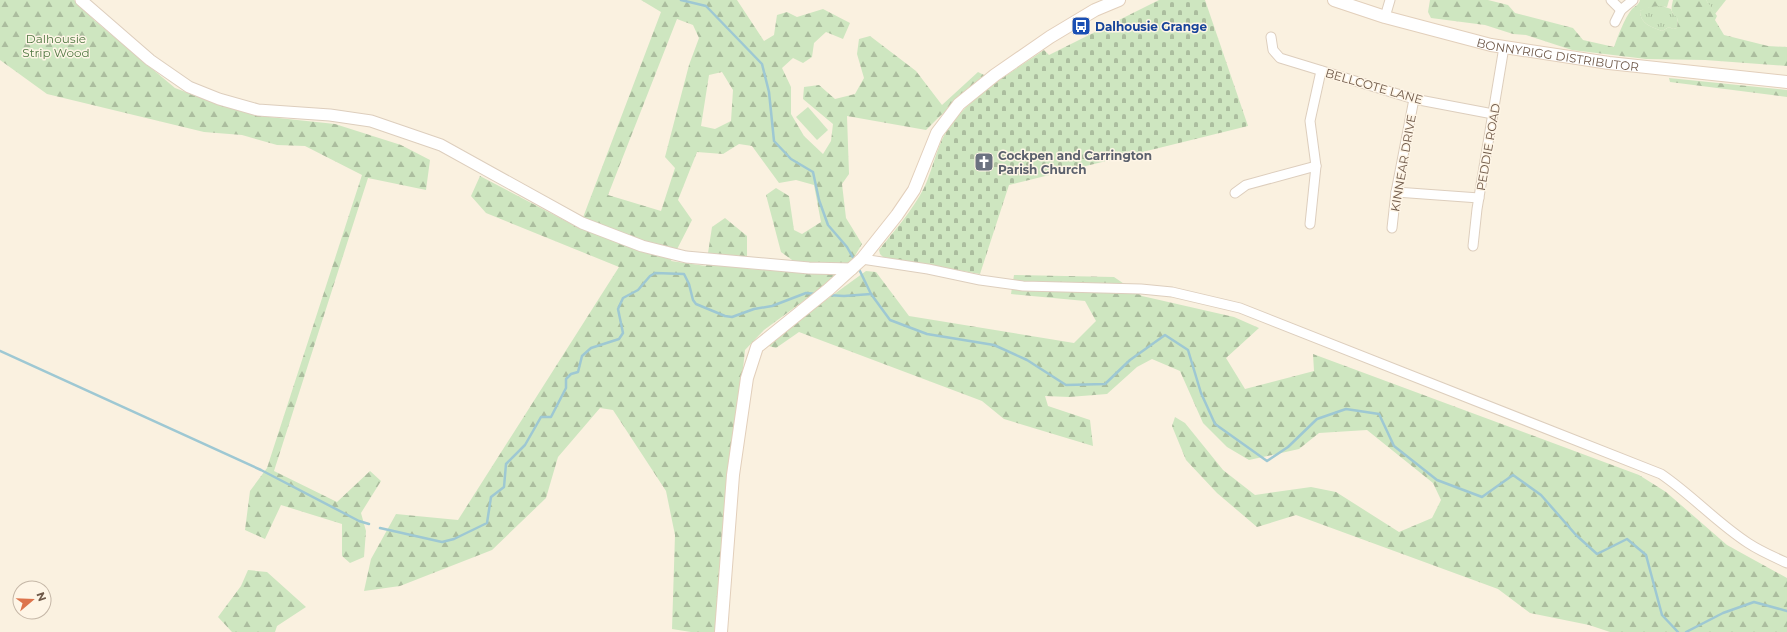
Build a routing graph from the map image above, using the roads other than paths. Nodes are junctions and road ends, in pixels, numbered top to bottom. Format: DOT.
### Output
graph roads {
  1 [pos="81,0"];
  2 [pos="1119,0"];
  3 [pos="1334,0"];
  4 [pos="1390,0"];
  5 [pos="1611,0"];
  6 [pos="1633,0"];
  7 [pos="1621,10"];
  8 [pos="1385,17"];
  9 [pos="1615,22"];
  10 [pos="1271,37"];
  11 [pos="1504,47"];
  12 [pos="1321,71"];
  13 [pos="1787,82"];
  14 [pos="1414,99"];
  15 [pos="1493,114"];
  16 [pos="1316,166"];
  17 [pos="1396,192"];
  18 [pos="1235,193"];
  19 [pos="1479,198"];
  20 [pos="1310,224"];
  21 [pos="1392,228"];
  22 [pos="1473,246"];
  23 [pos="862,259"];
  24 [pos="852,269"];
  25 [pos="1787,563"];
  26 [pos="721,632"];
  1 -- 24 [label="street"];
  2 -- 23 [label="main road"];
  3 -- 8 [label="main road, BONNYRIGG DISTRIBUTOR"];
  4 -- 8 [label="street"];
  5 -- 7 [label="street"];
  6 -- 7 [label="street"];
  7 -- 9 [label="street"];
  8 -- 11 [label="main road, BONNYRIGG DISTRIBUTOR"];
  10 -- 12 [label="street, BELLCOTE LANE"];
  11 -- 13 [label="main road, BONNYRIGG DISTRIBUTOR"];
  11 -- 15 [label="street, PEDDIE ROAD"];
  12 -- 14 [label="street, BELLCOTE LANE"];
  12 -- 16 [label="street"];
  14 -- 15 [label="street, BELLCOTE LANE"];
  14 -- 17 [label="street, KINNEAR DRIVE"];
  15 -- 19 [label="street, PEDDIE ROAD"];
  16 -- 18 [label="street"];
  16 -- 20 [label="street"];
  17 -- 19 [label="street"];
  17 -- 21 [label="street, KINNEAR DRIVE"];
  19 -- 22 [label="street, PEDDIE ROAD"];
  23 -- 24 [label="main road"];
  23 -- 25 [label="street"];
  24 -- 26 [label="main road"];
}
